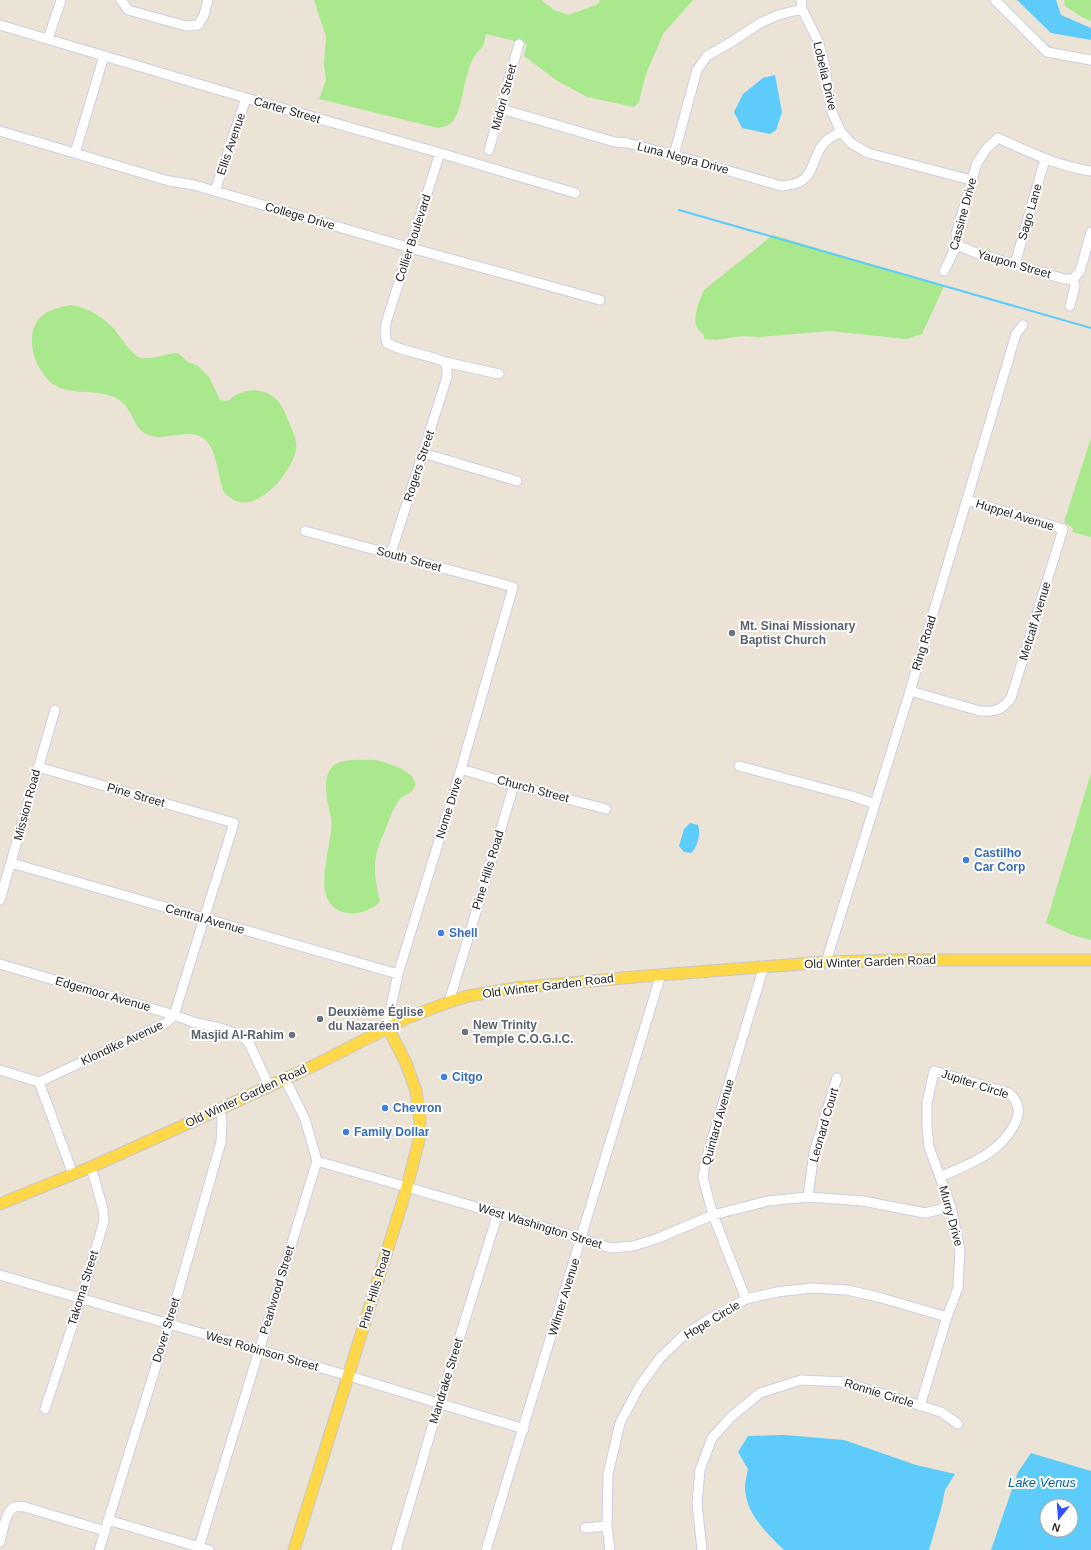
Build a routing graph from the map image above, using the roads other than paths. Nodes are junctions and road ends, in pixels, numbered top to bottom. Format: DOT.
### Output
graph roads {
  1 [pos="61,0"];
  2 [pos="121,0"];
  3 [pos="208,0"];
  4 [pos="995,0"];
  5 [pos="801,4"];
  6 [pos="0,25"];
  7 [pos="48,39"];
  8 [pos="519,44"];
  9 [pos="104,56"];
  10 [pos="1091,60"];
  11 [pos="246,98"];
  12 [pos="501,109"];
  13 [pos="0,131"];
  14 [pos="842,132"];
  15 [pos="490,150"];
  16 [pos="75,153"];
  17 [pos="440,153"];
  18 [pos="674,155"];
  19 [pos="1044,160"];
  20 [pos="1091,171"];
  21 [pos="971,180"];
  22 [pos="215,191"];
  23 [pos="575,193"];
  24 [pos="1091,232"];
  25 [pos="957,245"];
  26 [pos="410,248"];
  27 [pos="1015,264"];
  28 [pos="944,271"];
  29 [pos="1073,279"];
  30 [pos="600,300"];
  31 [pos="1070,306"];
  32 [pos="1023,325"];
  33 [pos="445,362"];
  34 [pos="499,374"];
  35 [pos="423,453"];
  36 [pos="517,481"];
  37 [pos="967,500"];
  38 [pos="1063,529"];
  39 [pos="305,531"];
  40 [pos="391,553"];
  41 [pos="513,587"];
  42 [pos="910,690"];
  43 [pos="54,710"];
  44 [pos="740,766"];
  45 [pos="38,767"];
  46 [pos="461,769"];
  47 [pos="514,784"];
  48 [pos="875,804"];
  49 [pos="606,809"];
  50 [pos="234,823"];
  51 [pos="11,863"];
  52 [pos="0,900"];
  53 [pos="204,919"];
  54 [pos="1091,960"];
  55 [pos="826,962"];
  56 [pos="0,964"];
  57 [pos="764,966"];
  58 [pos="398,974"];
  59 [pos="661,974"];
  60 [pos="449,1002"];
  61 [pos="174,1015"];
  62 [pos="388,1028"];
  63 [pos="0,1070"];
  64 [pos="934,1071"];
  65 [pos="838,1078"];
  66 [pos="285,1079"];
  67 [pos="39,1082"];
  68 [pos="269,1086"];
  69 [pos="220,1109"];
  70 [pos="317,1160"];
  71 [pos="91,1167"];
  72 [pos="73,1174"];
  73 [pos="940,1177"];
  74 [pos="407,1187"];
  75 [pos="808,1197"];
  76 [pos="0,1204"];
  77 [pos="951,1208"];
  78 [pos="498,1213"];
  79 [pos="713,1215"];
  80 [pos="582,1239"];
  81 [pos="0,1275"];
  82 [pos="81,1298"];
  83 [pos="746,1299"];
  84 [pos="947,1317"];
  85 [pos="169,1324"];
  86 [pos="259,1350"];
  87 [pos="348,1376"];
  88 [pos="439,1404"];
  89 [pos="920,1406"];
  90 [pos="45,1409"];
  91 [pos="958,1424"];
  92 [pos="524,1429"];
  93 [pos="108,1520"];
  94 [pos="607,1526"];
  95 [pos="585,1528"];
  96 [pos="105,1531"];
  97 [pos="0,1542"];
  98 [pos="198,1548"];
  99 [pos="99,1550"];
  100 [pos="209,1550"];
  101 [pos="294,1550"];
  102 [pos="396,1550"];
  103 [pos="486,1550"];
  104 [pos="610,1550"];
  105 [pos="702,1550"];
  1 -- 7 [label="street"];
  2 -- 3 [label="street"];
  4 -- 10 [label="street"];
  5 -- 14 [label="street, Lobelia Drive"];
  5 -- 18 [label="street"];
  6 -- 7 [label="street, Carter Street"];
  7 -- 9 [label="street, Carter Street"];
  8 -- 12 [label="street, Midori Street"];
  9 -- 11 [label="street, Carter Street"];
  9 -- 16 [label="street"];
  11 -- 17 [label="street, Carter Street"];
  11 -- 22 [label="street, Ellis Avenue"];
  12 -- 15 [label="street, Midori Street"];
  12 -- 18 [label="street, Luna Negra Drive"];
  13 -- 16 [label="street, College Drive"];
  14 -- 18 [label="street, Luna Negra Drive"];
  14 -- 21 [label="street, Lobelia Drive"];
  16 -- 22 [label="street, College Drive"];
  17 -- 23 [label="street, Carter Street"];
  17 -- 26 [label="street, Collier Boulevard"];
  19 -- 20 [label="street"];
  19 -- 21 [label="street, Cassine Drive"];
  19 -- 27 [label="street, Sago Lane"];
  21 -- 25 [label="street, Cassine Drive"];
  22 -- 26 [label="street, College Drive"];
  24 -- 29 [label="street"];
  25 -- 27 [label="street, Yaupon Street"];
  25 -- 28 [label="street, Cassine Drive"];
  26 -- 30 [label="street, College Drive"];
  26 -- 33 [label="street, Collier Boulevard"];
  27 -- 29 [label="street, Yaupon Street"];
  29 -- 31 [label="street"];
  32 -- 37 [label="street, Ring Road"];
  33 -- 34 [label="street"];
  33 -- 35 [label="street, Rogers Street"];
  35 -- 36 [label="street"];
  35 -- 40 [label="street, Rogers Street"];
  37 -- 38 [label="street, Huppel Avenue"];
  37 -- 42 [label="street, Ring Road"];
  38 -- 42 [label="street, Metcalf Avenue"];
  39 -- 40 [label="street, South Street"];
  40 -- 41 [label="street, South Street"];
  41 -- 46 [label="street, Nome Drive"];
  42 -- 48 [label="street, Ring Road"];
  43 -- 45 [label="street, Mission Road"];
  44 -- 48 [label="street"];
  45 -- 50 [label="street, Pine Street"];
  45 -- 51 [label="street, Mission Road"];
  46 -- 47 [label="street, Church Street"];
  46 -- 58 [label="street, Nome Drive"];
  47 -- 49 [label="street, Church Street"];
  47 -- 60 [label="street, Pine Hills Road"];
  48 -- 55 [label="street, Ring Road"];
  50 -- 53 [label="street, Klondike Avenue"];
  51 -- 52 [label="street, Mission Road"];
  51 -- 53 [label="street, Central Avenue"];
  53 -- 58 [label="street, Central Avenue"];
  53 -- 61 [label="street, Klondike Avenue"];
  54 -- 55 [label="main road, Old Winter Garden Road"];
  55 -- 57 [label="main road, Old Winter Garden Road"];
  56 -- 61 [label="street, Edgemoor Avenue"];
  57 -- 59 [label="main road, Old Winter Garden Road"];
  57 -- 79 [label="street, Quintard Avenue"];
  58 -- 62 [label="street, Nome Drive"];
  59 -- 60 [label="main road, Old Winter Garden Road"];
  59 -- 80 [label="street, Wilmer Avenue"];
  60 -- 62 [label="main road, Old Winter Garden Road"];
  61 -- 67 [label="street, Klondike Avenue"];
  61 -- 68 [label="street, Edgemoor Avenue"];
  62 -- 66 [label="main road, Old Winter Garden Road"];
  62 -- 74 [label="main road, Pine Hills Road"];
  63 -- 67 [label="street"];
  64 -- 73 [label="street, Murry Drive"];
  64 -- 73 [label="street, Jupiter Circle"];
  65 -- 75 [label="street, Leonard Court"];
  66 -- 68 [label="main road, Old Winter Garden Road"];
  66 -- 70 [label="street"];
  67 -- 72 [label="street"];
  68 -- 69 [label="main road, Old Winter Garden Road"];
  69 -- 71 [label="main road, Old Winter Garden Road"];
  69 -- 85 [label="street, Dover Street"];
  70 -- 74 [label="street, West Washington Street"];
  70 -- 86 [label="street, Pearlwood Street"];
  71 -- 72 [label="main road, Old Winter Garden Road"];
  71 -- 82 [label="street, Takoma Street"];
  72 -- 76 [label="main road, Old Winter Garden Road"];
  73 -- 77 [label="street, Murry Drive"];
  74 -- 78 [label="street, West Washington Street"];
  74 -- 87 [label="main road, Pine Hills Road"];
  75 -- 77 [label="street, West Washington Street"];
  75 -- 79 [label="street, West Washington Street"];
  77 -- 84 [label="street, Murry Drive"];
  78 -- 80 [label="street, West Washington Street"];
  78 -- 88 [label="street, Mandrake Street"];
  79 -- 80 [label="street, West Washington Street"];
  79 -- 83 [label="street, Quintard Avenue"];
  80 -- 92 [label="street, Wilmer Avenue"];
  81 -- 82 [label="street, West Robinson Street"];
  82 -- 85 [label="street, West Robinson Street"];
  82 -- 90 [label="street, Takoma Street"];
  83 -- 84 [label="street, Hope Circle"];
  83 -- 94 [label="street, Hope Circle"];
  84 -- 89 [label="street, Murry Drive"];
  85 -- 86 [label="street, West Robinson Street"];
  85 -- 93 [label="street, Dover Street"];
  86 -- 87 [label="street, West Robinson Street"];
  86 -- 98 [label="street, Pearlwood Street"];
  87 -- 88 [label="street, West Robinson Street"];
  87 -- 101 [label="main road, Pine Hills Road"];
  88 -- 92 [label="street, West Robinson Street"];
  88 -- 102 [label="street, Mandrake Street"];
  89 -- 91 [label="street, Ronnie Circle"];
  89 -- 105 [label="street, Ronnie Circle"];
  92 -- 103 [label="street, Wilmer Avenue"];
  93 -- 96 [label="street, Dover Street"];
  93 -- 98 [label="street"];
  94 -- 95 [label="street"];
  94 -- 104 [label="street, Hope Circle"];
  96 -- 97 [label="street"];
  96 -- 99 [label="street, Dover Street"];
  98 -- 100 [label="street"];
}
